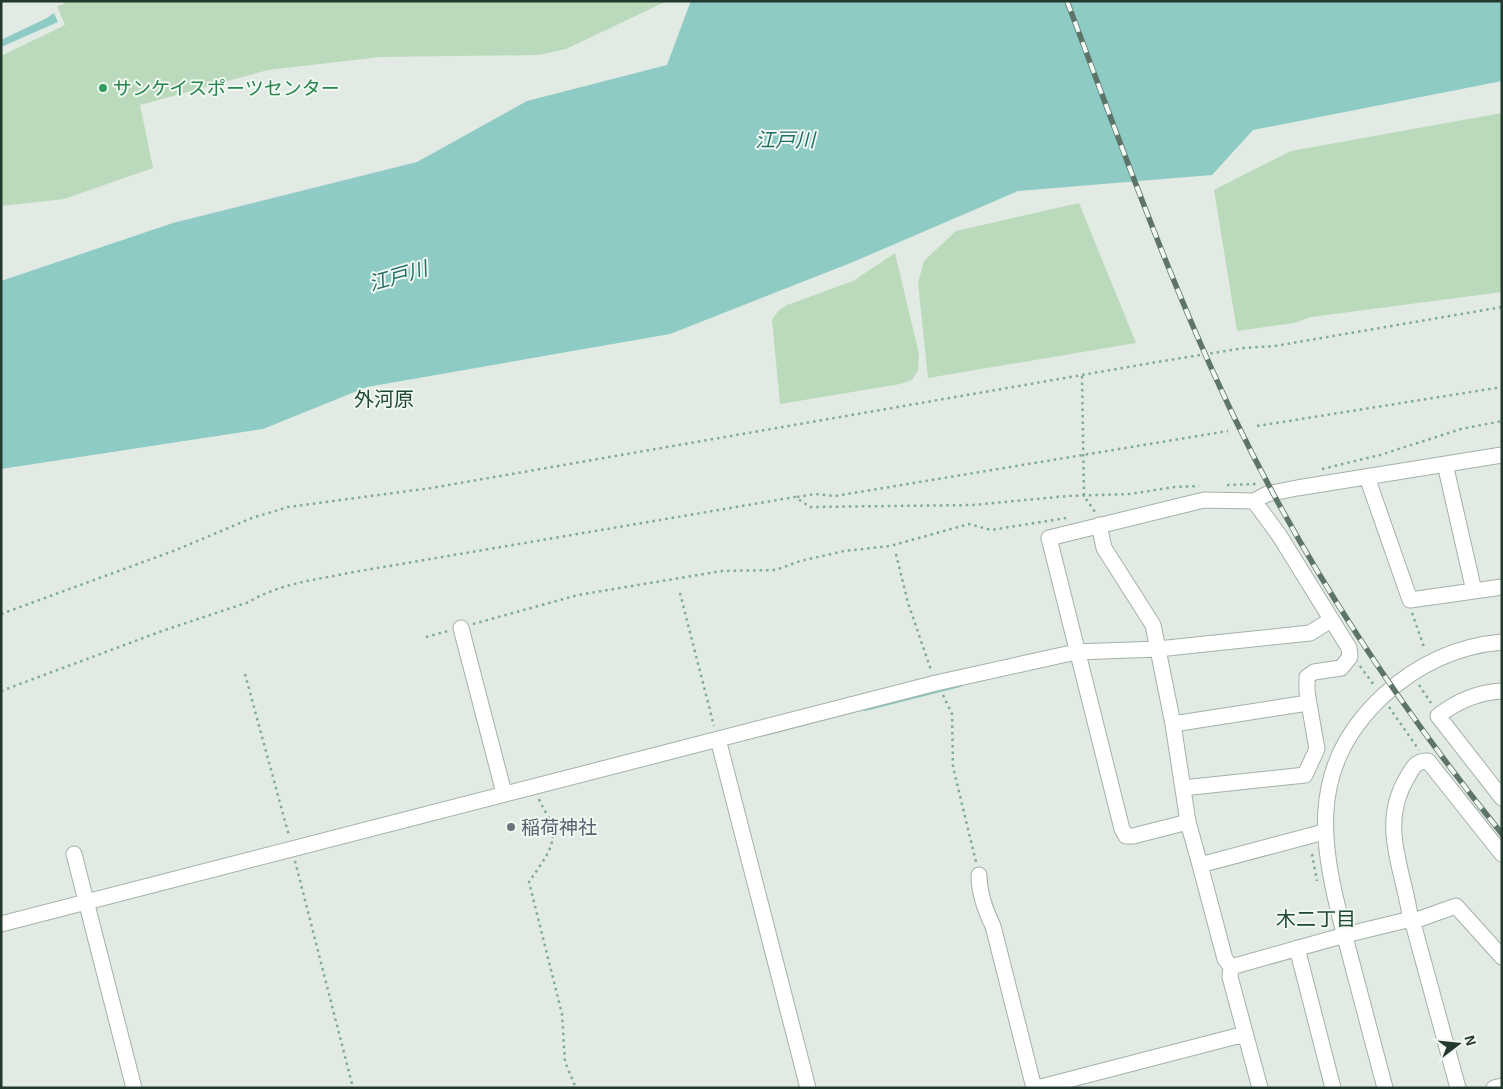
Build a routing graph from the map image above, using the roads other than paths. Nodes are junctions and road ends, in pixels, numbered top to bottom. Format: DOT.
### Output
graph roads {
  1 [pos="1502,455"];
  2 [pos="1445,464"];
  3 [pos="1367,477"];
  4 [pos="1254,501"];
  5 [pos="1098,516"];
  6 [pos="1502,587"];
  7 [pos="1474,591"];
  8 [pos="1331,620"];
  9 [pos="461,628"];
  10 [pos="1502,642"];
  11 [pos="1158,649"];
  12 [pos="1076,652"];
  13 [pos="1502,691"];
  14 [pos="1308,703"];
  15 [pos="1173,724"];
  16 [pos="719,745"];
  17 [pos="1183,788"];
  18 [pos="504,793"];
  19 [pos="1502,798"];
  20 [pos="1188,822"];
  21 [pos="1324,832"];
  22 [pos="74,854"];
  23 [pos="1502,854"];
  24 [pos="1200,865"];
  25 [pos="979,875"];
  26 [pos="87,901"];
  27 [pos="1412,922"];
  28 [pos="1,924"];
  29 [pos="1345,935"];
  30 [pos="1297,948"];
  31 [pos="1502,957"];
  32 [pos="1231,967"];
  33 [pos="1245,1034"];
  34 [pos="1502,1086"];
  35 [pos="134,1088"];
  36 [pos="808,1088"];
  37 [pos="1035,1088"];
  38 [pos="1260,1088"];
  39 [pos="1333,1088"];
  40 [pos="1385,1088"];
  41 [pos="1458,1088"];
  42 [pos="1494,1088"];
  1 -- 2 [label="street"];
  2 -- 3 [label="street"];
  2 -- 7 [label="street"];
  3 -- 4 [label="street"];
  3 -- 7 [label="street"];
  4 -- 5 [label="street"];
  4 -- 8 [label="street"];
  5 -- 11 [label="street"];
  5 -- 12 [label="street"];
  6 -- 7 [label="street"];
  8 -- 11 [label="street"];
  8 -- 14 [label="street"];
  9 -- 18 [label="street"];
  10 -- 21 [label="street"];
  11 -- 12 [label="street"];
  11 -- 15 [label="street"];
  12 -- 16 [label="street"];
  12 -- 20 [label="street"];
  13 -- 19 [label="street"];
  14 -- 15 [label="street"];
  14 -- 17 [label="street"];
  15 -- 17 [label="street"];
  16 -- 18 [label="street"];
  16 -- 36 [label="street"];
  17 -- 20 [label="street"];
  18 -- 26 [label="street"];
  20 -- 24 [label="street"];
  21 -- 24 [label="street"];
  21 -- 29 [label="street"];
  22 -- 26 [label="street"];
  23 -- 27 [label="street"];
  24 -- 32 [label="street"];
  25 -- 37 [label="street"];
  26 -- 28 [label="street"];
  26 -- 35 [label="street"];
  27 -- 29 [label="street"];
  27 -- 31 [label="street"];
  27 -- 41 [label="street"];
  29 -- 30 [label="street"];
  29 -- 40 [label="street"];
  30 -- 32 [label="street"];
  30 -- 39 [label="street"];
  32 -- 33 [label="street"];
  33 -- 37 [label="street"];
  33 -- 38 [label="street"];
  34 -- 42 [label="street"];
}
